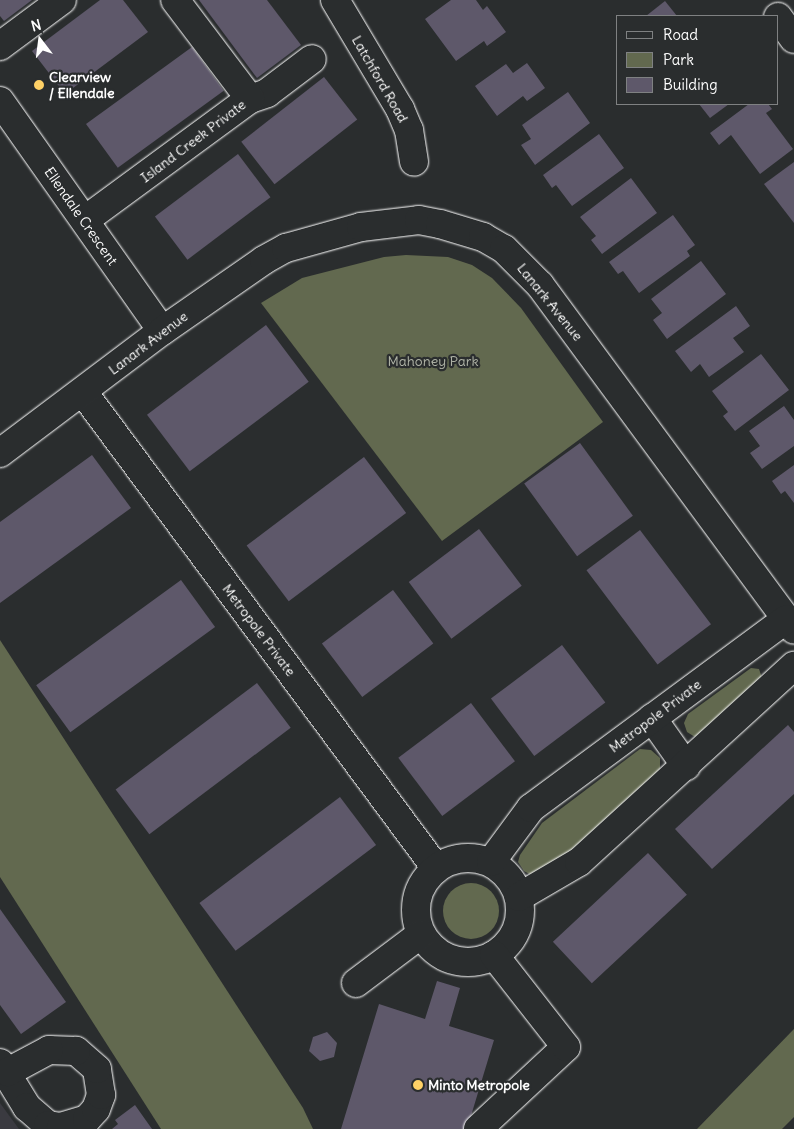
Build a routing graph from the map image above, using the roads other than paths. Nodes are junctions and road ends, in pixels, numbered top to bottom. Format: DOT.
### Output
graph roads {
  1 [pos="62,0"];
  2 [pos="176,0"];
  3 [pos="335,0"];
  4 [pos="765,0"];
  5 [pos="776,15"];
  6 [pos="779,18"];
  7 [pos="794,39"];
  8 [pos="0,46"];
  9 [pos="312,59"];
  10 [pos="250,99"];
  11 [pos="2,107"];
  12 [pos="414,162"];
  13 [pos="85,220"];
  14 [pos="162,331"];
  15 [pos="83,392"];
  16 [pos="0,453"];
  17 [pos="790,625"];
  18 [pos="794,666"];
  19 [pos="652,718"];
  20 [pos="686,766"];
  21 [pos="491,862"];
  22 [pos="436,868"];
  23 [pos="519,897"];
  24 [pos="421,934"];
  25 [pos="494,956"];
  26 [pos="356,983"];
  27 [pos="478,1129"];
  1 -- 8 [label="street"];
  2 -- 10 [label="street, Island Creek Private"];
  3 -- 12 [label="street, Latchford Road"];
  4 -- 5 [label="street"];
  6 -- 7 [label="street"];
  9 -- 10 [label="street"];
  10 -- 13 [label="street, Island Creek Private"];
  11 -- 13 [label="street, Ellendale Crescent"];
  13 -- 14 [label="street, Ellendale Crescent"];
  14 -- 15 [label="street, Lanark Avenue"];
  14 -- 17 [label="street, Lanark Avenue"];
  15 -- 16 [label="street, Lanark Avenue"];
  15 -- 22 [label="street, Metropole Private"];
  17 -- 19 [label="street, Metropole Private"];
  18 -- 20 [label="street"];
  19 -- 20 [label="street"];
  19 -- 21 [label="street, Metropole Private"];
  20 -- 23 [label="street"];
  21 -- 22 [label="street"];
  21 -- 23 [label="street"];
  22 -- 24 [label="street"];
  23 -- 25 [label="street"];
  24 -- 25 [label="street"];
  24 -- 26 [label="street"];
  25 -- 27 [label="street"];
}
